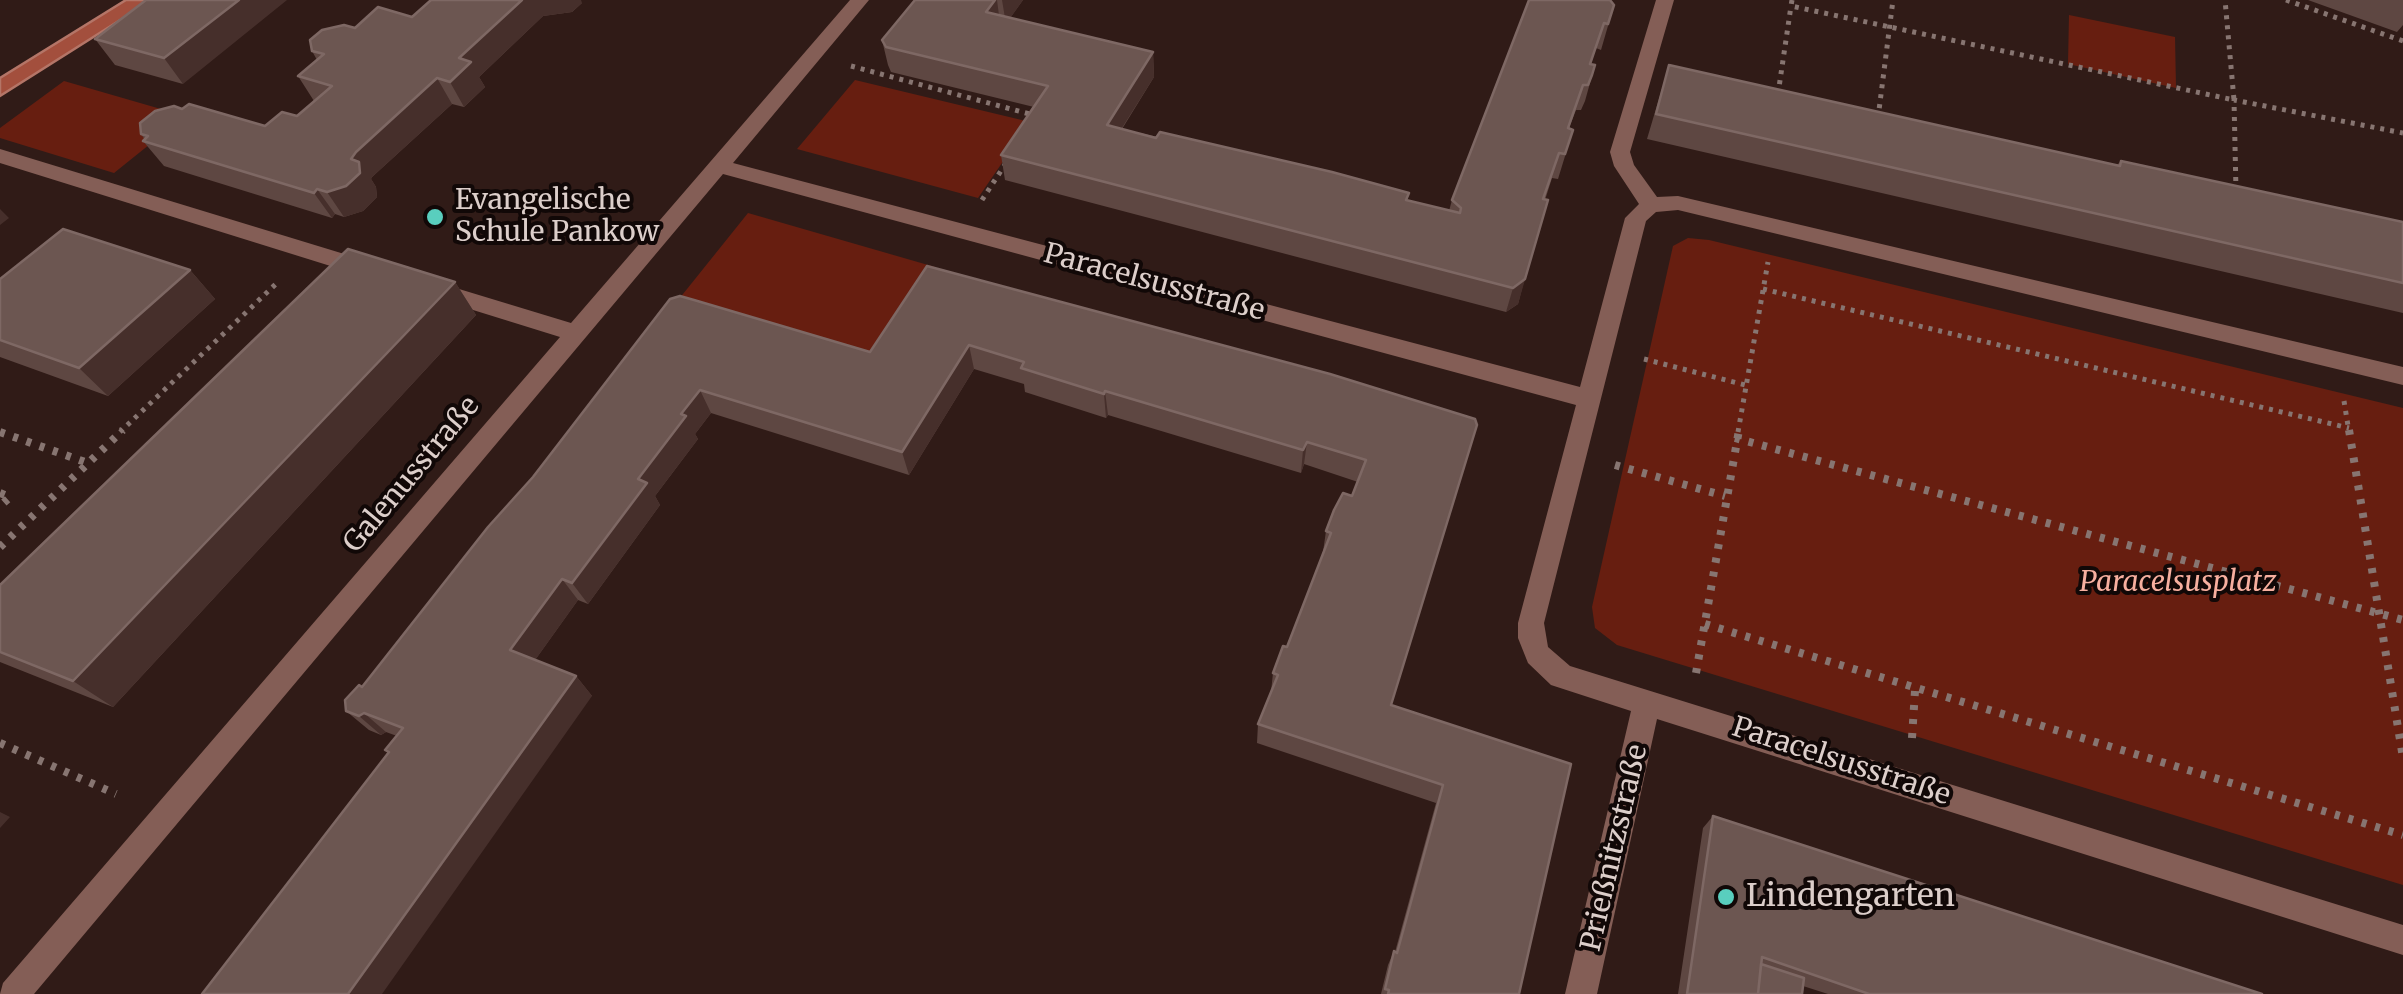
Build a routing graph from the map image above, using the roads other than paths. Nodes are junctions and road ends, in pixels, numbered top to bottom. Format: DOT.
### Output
graph roads {
  1 [pos="860,0"];
  2 [pos="1666,0"];
  3 [pos="0,156"];
  4 [pos="720,166"];
  5 [pos="1651,205"];
  6 [pos="384,274"];
  7 [pos="422,286"];
  8 [pos="575,333"];
  9 [pos="2403,376"];
  10 [pos="1590,399"];
  11 [pos="1647,702"];
  12 [pos="2403,940"];
  13 [pos="14,994"];
  14 [pos="1581,994"];
  1 -- 4 [label="street, Galenusstraße"];
  2 -- 5 [label="street"];
  3 -- 6 [label="street"];
  4 -- 8 [label="street, Galenusstraße"];
  4 -- 10 [label="street, Paracelsusstraße"];
  5 -- 9 [label="street"];
  5 -- 10 [label="street, Paracelsusstraße"];
  7 -- 8 [label="street"];
  8 -- 13 [label="street, Galenusstraße"];
  10 -- 11 [label="street, Paracelsusstraße"];
  11 -- 12 [label="street, Paracelsusstraße"];
  11 -- 14 [label="street, Prießnitzstraße"];
}
